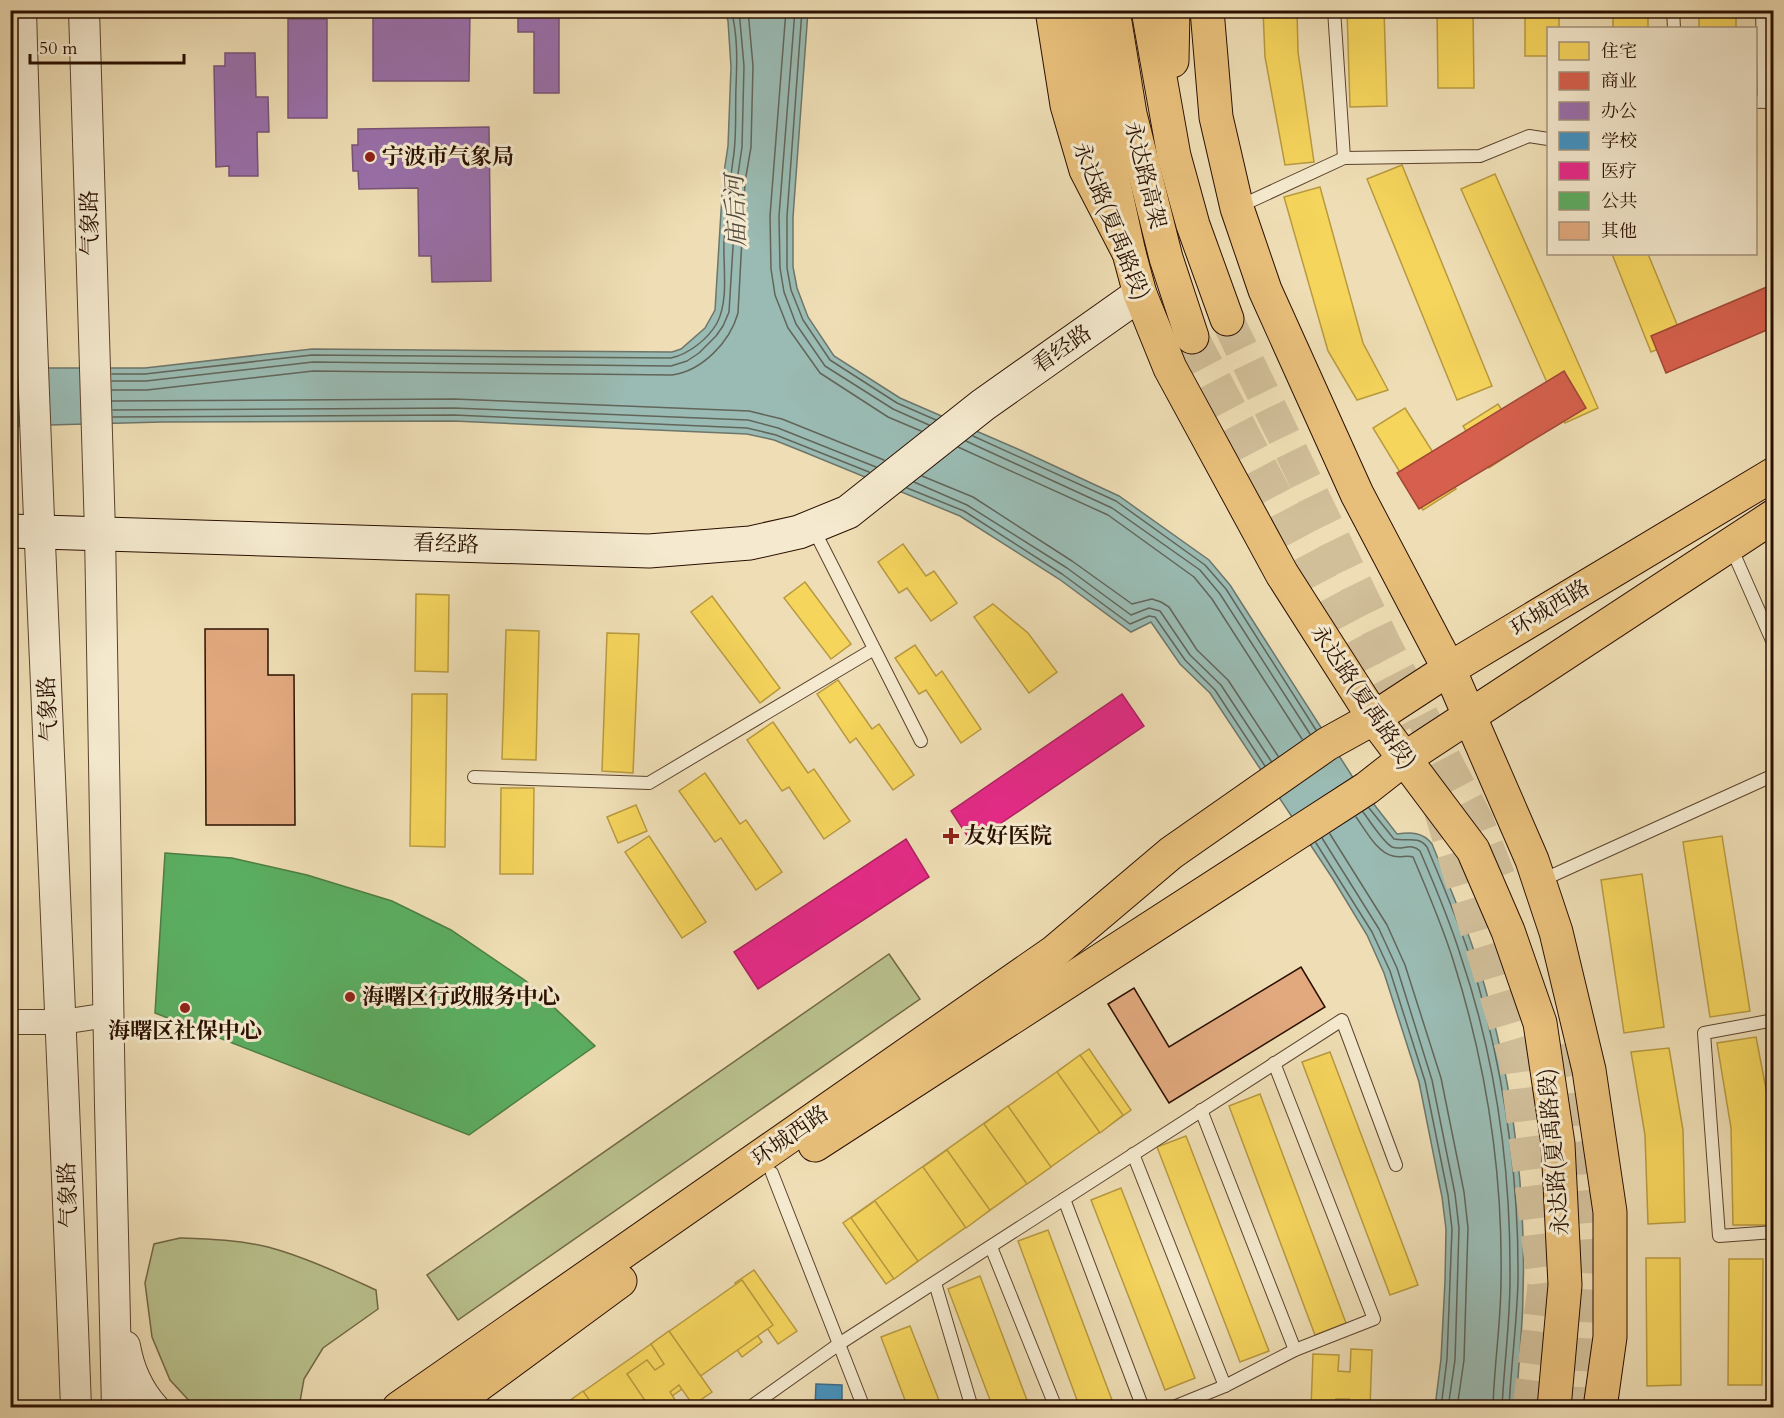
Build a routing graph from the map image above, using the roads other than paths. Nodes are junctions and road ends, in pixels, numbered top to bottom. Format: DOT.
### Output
graph roads {
  1 [pos="21,10"];
  2 [pos="84,10"];
  3 [pos="1052,10"];
  4 [pos="1084,10"];
  5 [pos="1113,10"];
  6 [pos="1148,10"];
  7 [pos="1173,10"];
  8 [pos="1207,10"];
  9 [pos="1334,10"];
  10 [pos="1673,10"];
  11 [pos="1762,10"];
  12 [pos="1674,27"];
  13 [pos="1764,102"];
  14 [pos="1547,139"];
  15 [pos="1174,156"];
  16 [pos="1344,158"];
  17 [pos="1237,208"];
  18 [pos="1129,254"];
  19 [pos="1140,294"];
  20 [pos="1227,319"];
  21 [pos="1192,337"];
  22 [pos="1773,474"];
  23 [pos="1773,516"];
  24 [pos="813,526"];
  25 [pos="25,531"];
  26 [pos="100,532"];
  27 [pos="1730,544"];
  28 [pos="1773,645"];
  29 [pos="874,649"];
  30 [pos="1449,669"];
  31 [pos="1470,715"];
  32 [pos="1374,718"];
  33 [pos="921,741"];
  34 [pos="1404,759"];
  35 [pos="1773,775"];
  36 [pos="474,777"];
  37 [pos="1539,882"];
  38 [pos="108,1015"];
  39 [pos="1773,1020"];
  40 [pos="10,1022"];
  41 [pos="62,1022"];
  42 [pos="1274,1063"];
  43 [pos="1202,1110"];
  44 [pos="1133,1154"];
  45 [pos="1396,1165"];
  46 [pos="772,1173"];
  47 [pos="1064,1199"];
  48 [pos="1773,1232"];
  49 [pos="991,1246"];
  50 [pos="934,1283"];
  51 [pos="115,1295"];
  52 [pos="839,1344"];
  53 [pos="1295,1350"];
  54 [pos="1225,1386"];
  55 [pos="76,1407"];
  56 [pos="117,1407"];
  57 [pos="154,1407"];
  58 [pos="399,1407"];
  59 [pos="447,1407"];
  60 [pos="748,1407"];
  61 [pos="864,1407"];
  62 [pos="972,1407"];
  63 [pos="1056,1407"];
  64 [pos="1143,1407"];
  65 [pos="1171,1407"];
  66 [pos="1554,1407"];
  67 [pos="1600,1407"];
  1 -- 25 [label="street, 气象路"];
  2 -- 26 [label="street, 气象路"];
  3 -- 18 [label="main road, 永达路(夏禹路段)"];
  4 -- 18 [label="main road"];
  5 -- 21 [label="main road, 永达路高架"];
  6 -- 15 [label="main road, 永达路高架"];
  7 -- 15 [label="main road"];
  8 -- 17 [label="main road, 永达路(夏禹路段)"];
  9 -- 16 [label="lane"];
  10 -- 12 [label="lane"];
  11 -- 13 [label="lane"];
  14 -- 16 [label="lane"];
  15 -- 20 [label="main road, 永达路高架"];
  16 -- 17 [label="lane"];
  17 -- 30 [label="main road, 永达路(夏禹路段)"];
  18 -- 19 [label="main road, 永达路(夏禹路段)"];
  19 -- 24 [label="main road, 看经路"];
  19 -- 32 [label="main road, 永达路(夏禹路段)"];
  22 -- 30 [label="main road, 环城西路"];
  23 -- 27 [label="main road, 环城西路"];
  24 -- 26 [label="main road, 看经路"];
  24 -- 29 [label="lane"];
  25 -- 26 [label="main road, 看经路"];
  25 -- 41 [label="street, 气象路"];
  26 -- 38 [label="street, 气象路"];
  27 -- 28 [label="lane"];
  27 -- 31 [label="main road, 环城西路"];
  29 -- 33 [label="lane"];
  29 -- 36 [label="lane"];
  30 -- 31 [label="main road, 永达路(夏禹路段)"];
  30 -- 32 [label="main road, 环城西路"];
  31 -- 34 [label="main road, 环城西路"];
  31 -- 37 [label="main road, 永达路(夏禹路段)"];
  32 -- 34 [label="main road, 永达路(夏禹路段)"];
  32 -- 58 [label="main road, 环城西路"];
  34 -- 46 [label="main road, 环城西路"];
  34 -- 66 [label="main road, 永达路(夏禹路段)"];
  35 -- 37 [label="lane"];
  37 -- 67 [label="main road, 永达路(夏禹路段)"];
  38 -- 41 [label="street"];
  38 -- 51 [label="street, 气象路"];
  39 -- 48 [label="lane"];
  40 -- 41 [label="street"];
  41 -- 55 [label="street, 气象路"];
  42 -- 43 [label="lane"];
  42 -- 45 [label="lane"];
  42 -- 53 [label="lane"];
  43 -- 44 [label="lane"];
  43 -- 53 [label="lane"];
  44 -- 47 [label="lane"];
  44 -- 54 [label="lane"];
  46 -- 52 [label="lane"];
  46 -- 59 [label="main road, 环城西路"];
  47 -- 49 [label="lane"];
  47 -- 64 [label="lane"];
  49 -- 50 [label="lane"];
  49 -- 63 [label="lane"];
  50 -- 52 [label="lane"];
  50 -- 62 [label="lane"];
  51 -- 56 [label="street, 气象路"];
  51 -- 57 [label="street"];
  52 -- 60 [label="lane"];
  52 -- 61 [label="lane"];
  53 -- 54 [label="lane"];
  54 -- 65 [label="lane"];
}
